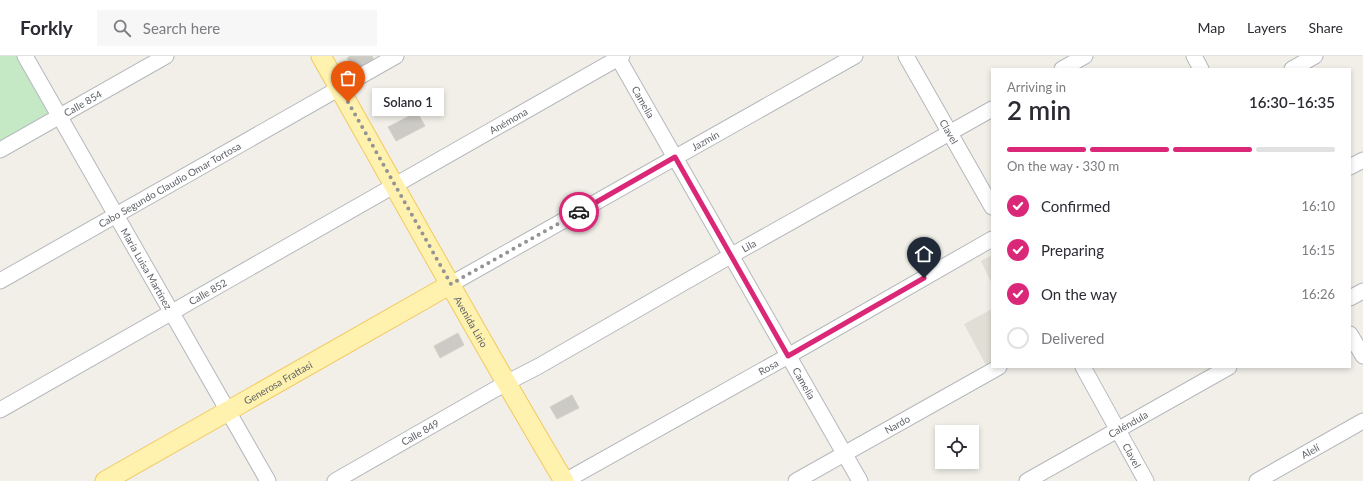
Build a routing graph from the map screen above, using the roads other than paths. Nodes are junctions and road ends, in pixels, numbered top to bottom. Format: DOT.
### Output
graph roads {
  1 [pos="25,56"];
  2 [pos="166,56"];
  3 [pos="321,56"];
  4 [pos="396,56"];
  5 [pos="855,56"];
  6 [pos="906,56"];
  7 [pos="1085,56"];
  8 [pos="1194,56"];
  9 [pos="1315,56"];
  10 [pos="619,57"];
  11 [pos="1064,68"];
  12 [pos="1200,68"];
  13 [pos="1294,68"];
  14 [pos="340,88"];
  15 [pos="991,110"];
  16 [pos="60,116"];
  17 [pos="950,133"];
  18 [pos="0,150"];
  19 [pos="675,157"];
  20 [pos="1363,160"];
  21 [pos="1351,166"];
  22 [pos="394,186"];
  23 [pos="991,205"];
  24 [pos="116,215"];
  25 [pos="991,240"];
  26 [pos="732,255"];
  27 [pos="0,281"];
  28 [pos="451,284"];
  29 [pos="1363,291"];
  30 [pos="1351,297"];
  31 [pos="172,313"];
  32 [pos="1351,336"];
  33 [pos="788,356"];
  34 [pos="1363,356"];
  35 [pos="998,368"];
  36 [pos="1084,368"];
  37 [pos="1227,368"];
  38 [pos="506,383"];
  39 [pos="0,410"];
  40 [pos="228,411"];
  41 [pos="1363,421"];
  42 [pos="1118,430"];
  43 [pos="844,453"];
  44 [pos="105,481"];
  45 [pos="268,481"];
  46 [pos="335,481"];
  47 [pos="564,481"];
  48 [pos="796,481"];
  49 [pos="860,481"];
  50 [pos="1027,481"];
  51 [pos="1146,481"];
  52 [pos="1257,481"];
  1 -- 16 [label="street, María Luisa Martínez"];
  2 -- 16 [label="street, Calle 854"];
  3 -- 14 [label="main road, Avenida Lirio"];
  4 -- 14 [label="street, Cabo Segundo Claudio Omar Tortosa"];
  5 -- 19 [label="street, Jazmín"];
  6 -- 17 [label="street, Clavel"];
  7 -- 11 [label="street"];
  8 -- 12 [label="street"];
  9 -- 13 [label="street"];
  10 -- 19 [label="street, Camelia"];
  10 -- 22 [label="street, Anémona"];
  14 -- 22 [label="main road, Avenida Lirio"];
  14 -- 24 [label="street, Cabo Segundo Claudio Omar Tortosa"];
  15 -- 17 [label="street, Lila"];
  16 -- 18 [label="street, Calle 854"];
  16 -- 24 [label="street, María Luisa Martínez"];
  17 -- 23 [label="street, Clavel"];
  17 -- 26 [label="street, Lila"];
  19 -- 26 [label="street, Camelia"];
  19 -- 28 [label="street, Jazmín"];
  20 -- 21 [label="street"];
  22 -- 28 [label="main road, Avenida Lirio"];
  22 -- 31 [label="street, Calle 852"];
  24 -- 27 [label="street, Cabo Segundo Claudio Omar Tortosa"];
  24 -- 31 [label="street, María Luisa Martínez"];
  25 -- 33 [label="street, Rosa"];
  26 -- 33 [label="street, Camelia"];
  26 -- 38 [label="street, Lila"];
  28 -- 38 [label="main road, Avenida Lirio"];
  28 -- 40 [label="main road, Generosa Frattasi"];
  29 -- 30 [label="street"];
  31 -- 39 [label="street, Calle 852"];
  31 -- 40 [label="street, María Luisa Martínez"];
  32 -- 34 [label="street"];
  33 -- 43 [label="street, Camelia"];
  33 -- 47 [label="street, Rosa"];
  35 -- 43 [label="street, Nardo"];
  36 -- 42 [label="street, Clavel"];
  37 -- 42 [label="street, Caléndula"];
  38 -- 46 [label="street, Calle 849"];
  38 -- 47 [label="main road, Avenida Lirio"];
  40 -- 44 [label="main road, Generosa Frattasi"];
  40 -- 45 [label="street, María Luisa Martínez"];
  41 -- 52 [label="street, Alelí"];
  42 -- 50 [label="street, Caléndula"];
  42 -- 51 [label="street, Clavel"];
  43 -- 48 [label="street, Nardo"];
  43 -- 49 [label="street, Camelia"];
}
